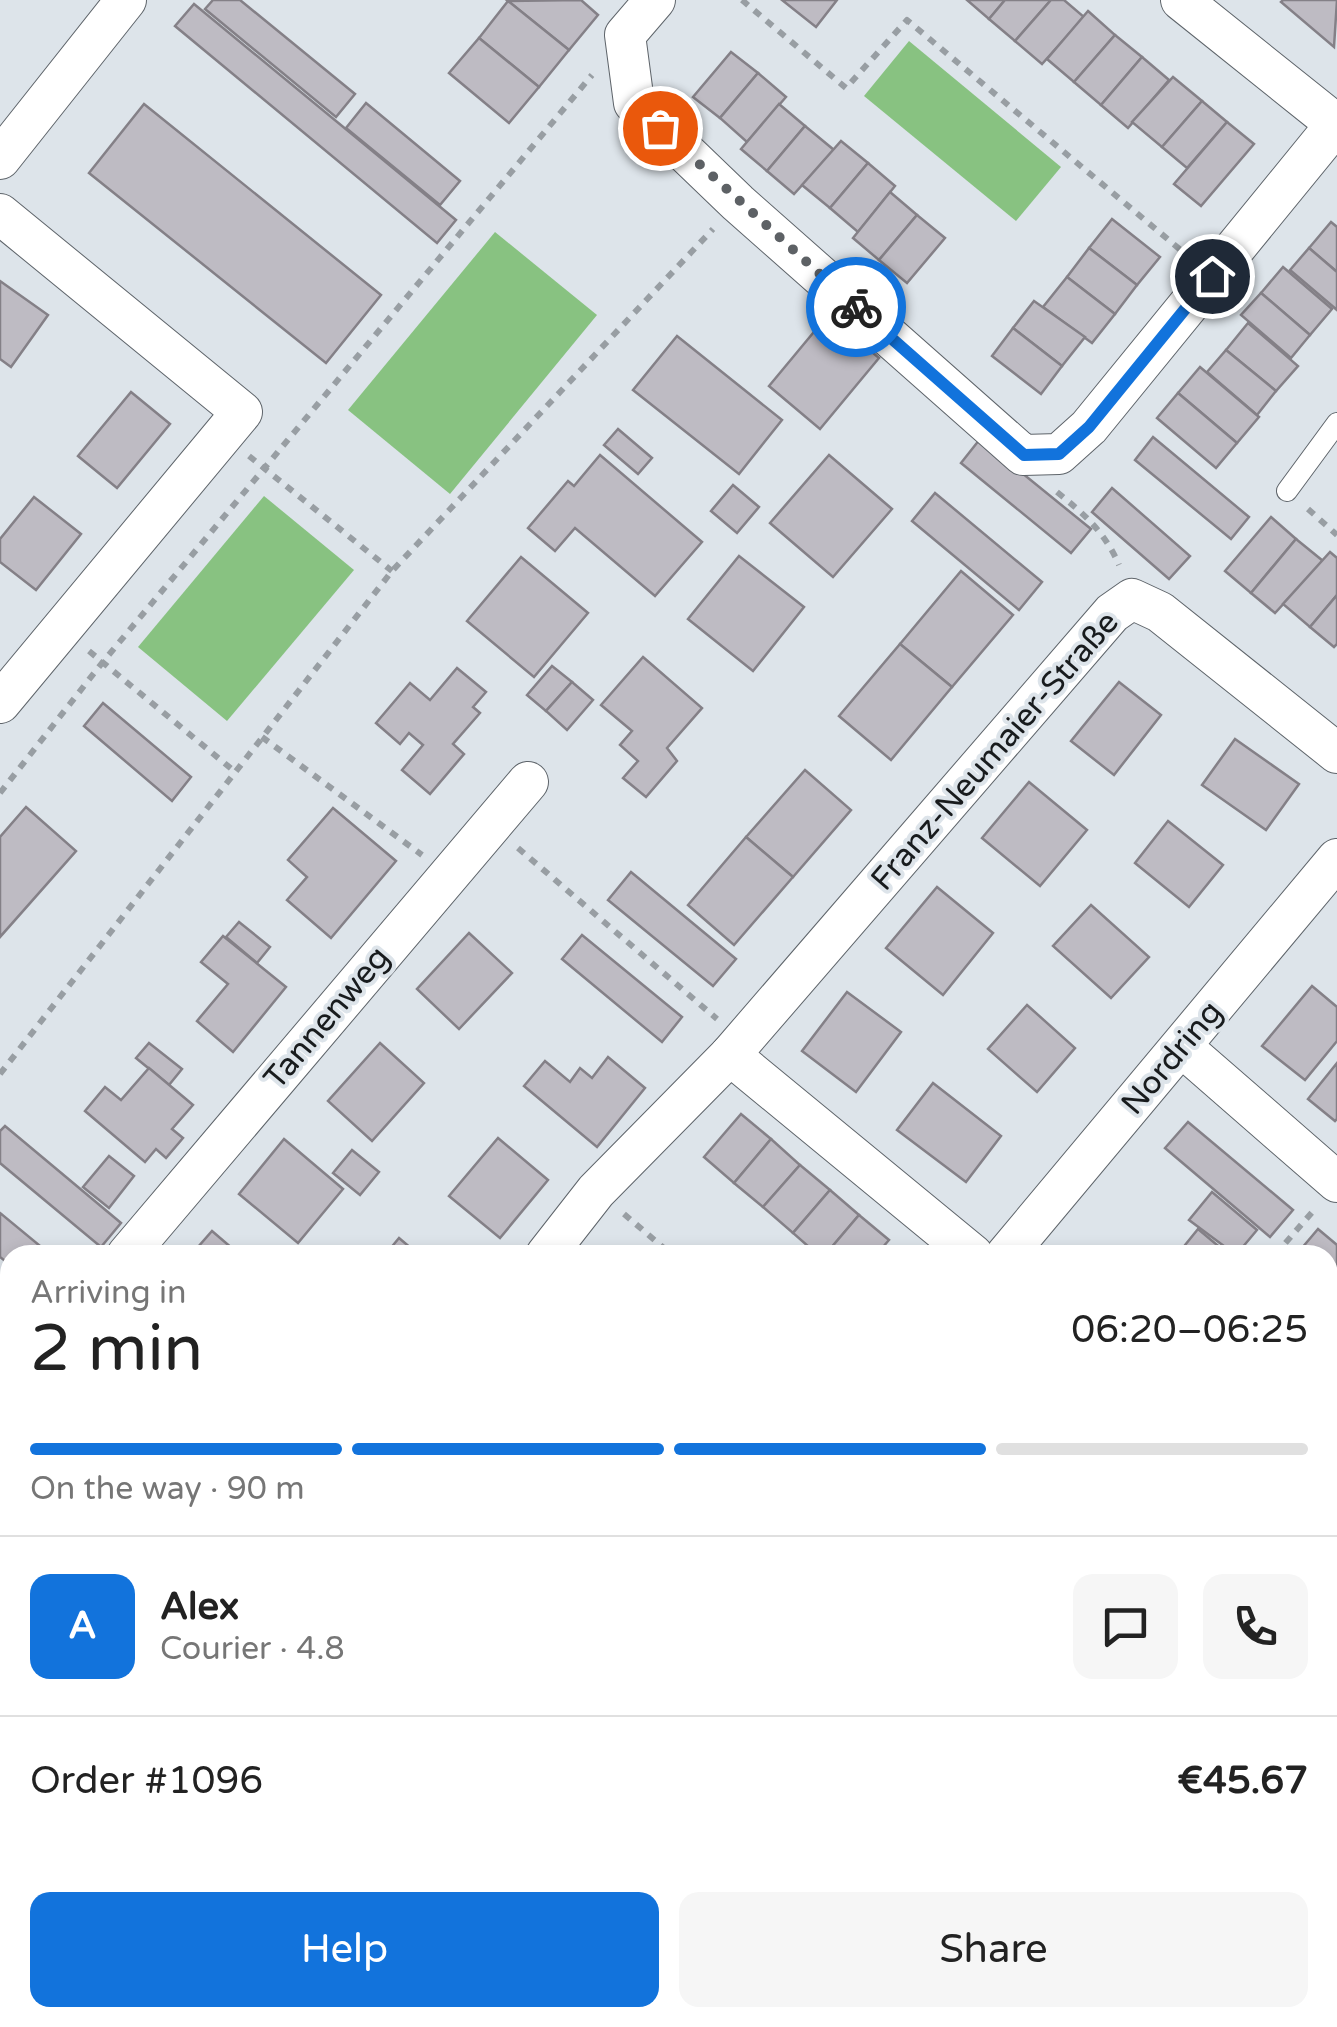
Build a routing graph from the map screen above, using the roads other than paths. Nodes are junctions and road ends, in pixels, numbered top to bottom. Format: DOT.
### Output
graph roads {
  1 [pos="126,0"];
  2 [pos="655,0"];
  3 [pos="1182,0"];
  4 [pos="1337,124"];
  5 [pos="0,159"];
  6 [pos="0,214"];
  7 [pos="1337,423"];
  8 [pos="1287,491"];
  9 [pos="0,703"];
  10 [pos="1337,753"];
  11 [pos="528,782"];
  12 [pos="1337,860"];
  13 [pos="1182,1047"];
  14 [pos="730,1056"];
  15 [pos="1337,1182"];
  16 [pos="135,1245"];
  17 [pos="554,1245"];
  18 [pos="961,1245"];
  19 [pos="1014,1245"];
  1 -- 5 [label="street"];
  2 -- 4 [label="street"];
  3 -- 4 [label="street"];
  6 -- 9 [label="street"];
  7 -- 8 [label="lane"];
  10 -- 14 [label="street, Franz-Neumaier-Straße"];
  11 -- 16 [label="street, Tannenweg"];
  12 -- 13 [label="street, Nordring"];
  13 -- 15 [label="street"];
  13 -- 19 [label="street, Nordring"];
  14 -- 17 [label="street, Franz-Neumaier-Straße"];
  14 -- 18 [label="street"];
}
